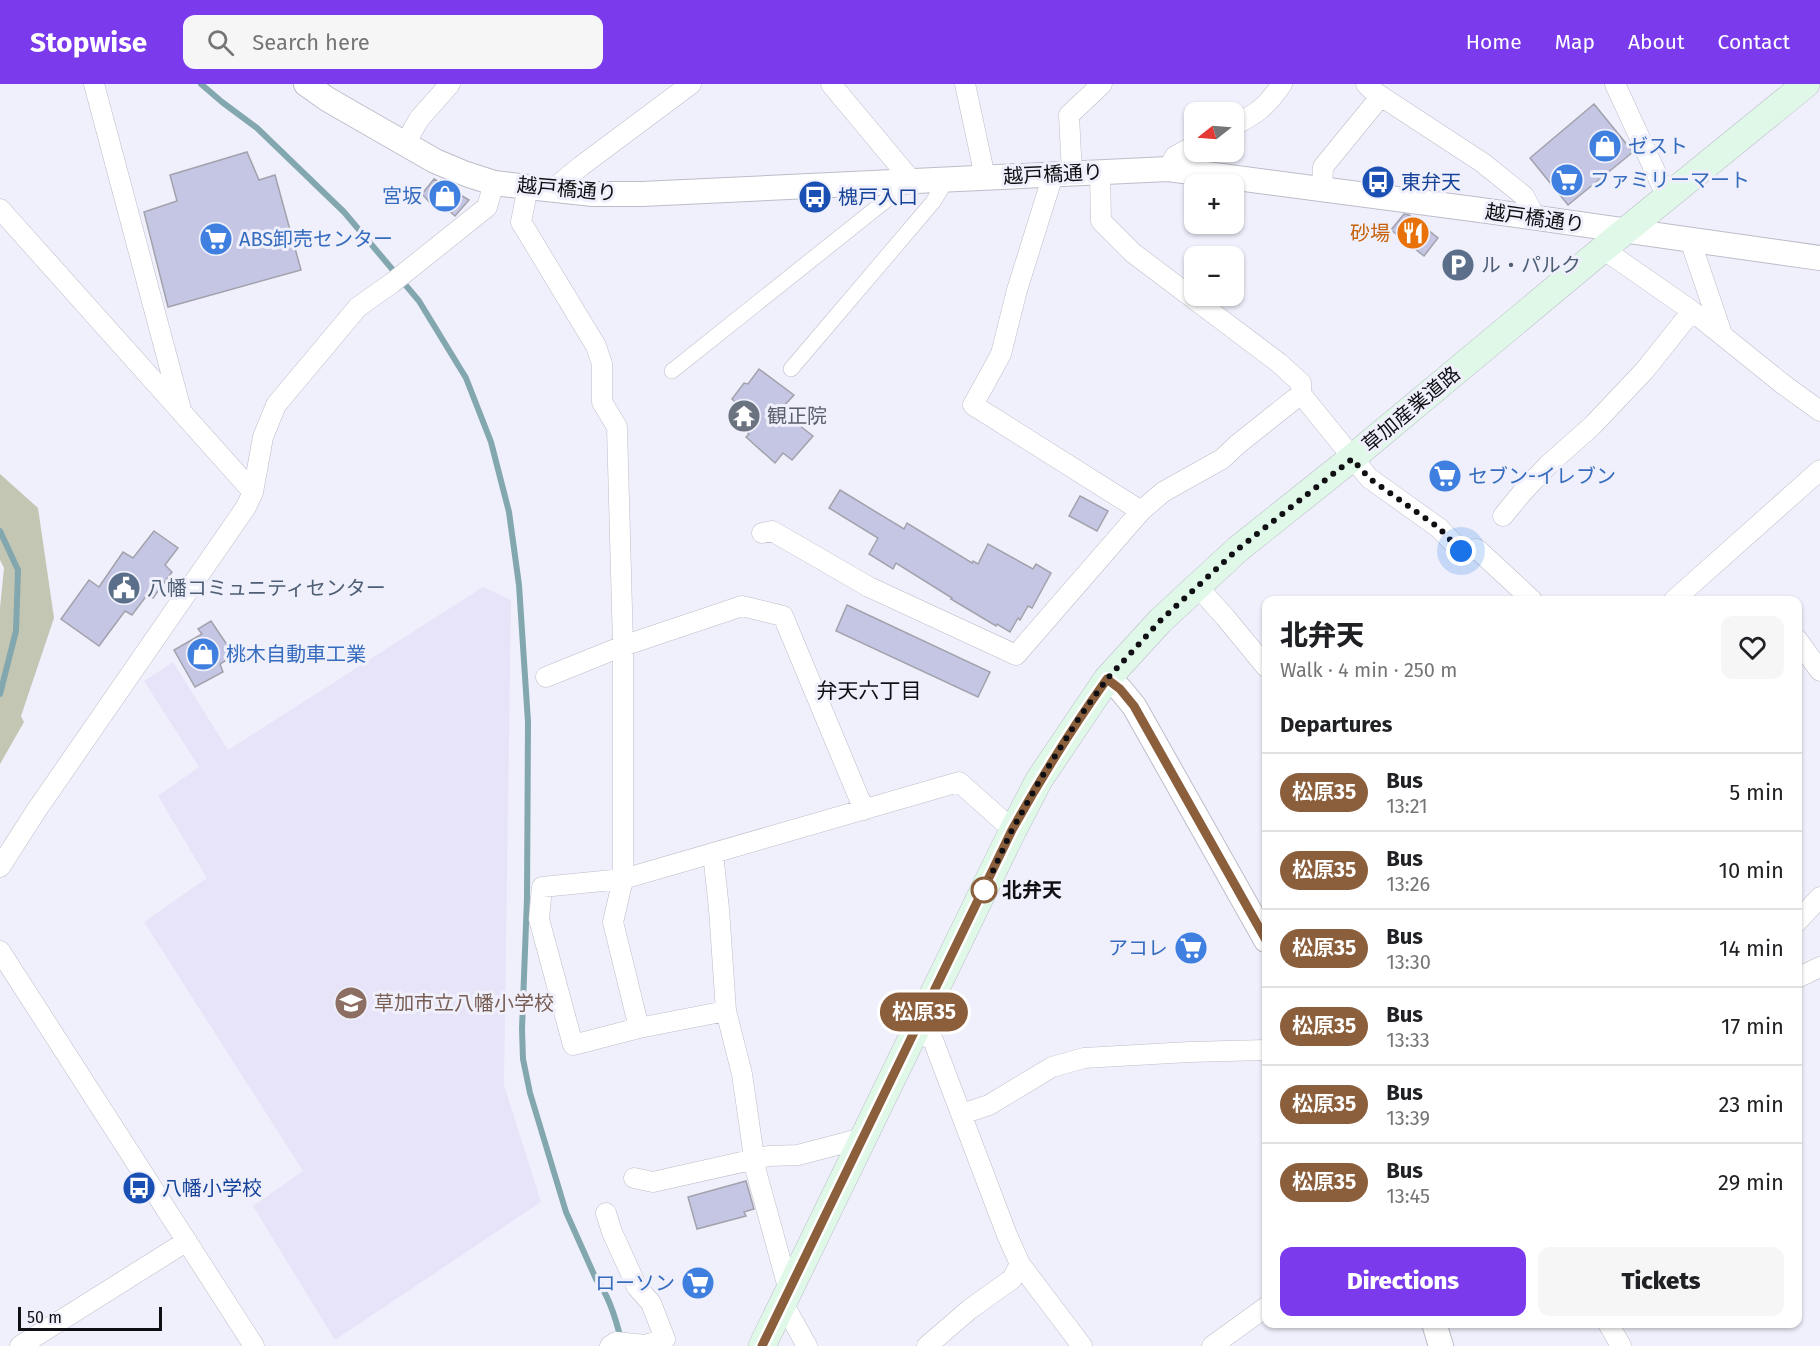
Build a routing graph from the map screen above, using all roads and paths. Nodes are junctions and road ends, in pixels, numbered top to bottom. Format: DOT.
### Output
graph roads {
  1 [pos="94,84"];
  2 [pos="306,84"];
  3 [pos="450,84"];
  4 [pos="691,84"];
  5 [pos="831,84"];
  6 [pos="965,84"];
  7 [pos="1102,84"];
  8 [pos="1282,84"];
  9 [pos="1806,84"];
  10 [pos="1619,85"];
  11 [pos="1373,90"];
  12 [pos="1244,120"];
  13 [pos="405,144"];
  14 [pos="1184,151"];
  15 [pos="1168,169"];
  16 [pos="1100,172"];
  17 [pos="1063,174"];
  18 [pos="985,177"];
  19 [pos="947,179"];
  20 [pos="911,180"];
  21 [pos="495,183"];
  22 [pos="528,187"];
  23 [pos="1322,189"];
  24 [pos="552,190"];
  25 [pos="1667,197"];
  26 [pos="0,209"];
  27 [pos="1536,219"];
  28 [pos="1625,231"];
  29 [pos="1690,240"];
  30 [pos="1603,249"];
  31 [pos="1820,258"];
  32 [pos="1692,311"];
  33 [pos="1722,334"];
  34 [pos="791,369"];
  35 [pos="672,370"];
  36 [pos="1301,394"];
  37 [pos="182,411"];
  38 [pos="1820,411"];
  39 [pos="1352,459"];
  40 [pos="1820,470"];
  41 [pos="253,492"];
  42 [pos="1141,511"];
  43 [pos="1503,516"];
  44 [pos="762,533"];
  45 [pos="1197,586"];
  46 [pos="1528,596"];
  47 [pos="1678,596"];
  48 [pos="623,646"];
  49 [pos="1802,646"];
  50 [pos="1262,662"];
  51 [pos="1820,671"];
  52 [pos="546,676"];
  53 [pos="1107,679"];
  54 [pos="864,810"];
  55 [pos="1012,830"];
  56 [pos="713,854"];
  57 [pos="0,867"];
  58 [pos="622,879"];
  59 [pos="1820,897"];
  60 [pos="1802,917"];
  61 [pos="1262,933"];
  62 [pos="0,951"];
  63 [pos="1820,967"];
  64 [pos="1802,976"];
  65 [pos="726,1011"];
  66 [pos="639,1028"];
  67 [pos="915,1030"];
  68 [pos="1262,1050"];
  69 [pos="962,1114"];
  70 [pos="863,1138"];
  71 [pos="754,1159"];
  72 [pos="634,1178"];
  73 [pos="606,1213"];
  74 [pos="187,1241"];
  75 [pos="1020,1263"];
  76 [pos="786,1297"];
  77 [pos="1262,1309"];
  78 [pos="1436,1328"];
  79 [pos="1611,1328"];
  80 [pos="20,1346"];
  81 [pos="254,1346"];
  82 [pos="610,1346"];
  83 [pos="762,1346"];
  84 [pos="807,1346"];
  85 [pos="927,1346"];
  86 [pos="1082,1346"];
  87 [pos="1212,1346"];
  88 [pos="1441,1346"];
  89 [pos="1621,1346"];
  1 -- 37 [label="street"];
  2 -- 13 [label="street, 越戸橋通り"];
  3 -- 13 [label="street"];
  4 -- 24 [label="street"];
  5 -- 20 [label="street"];
  6 -- 18 [label="street"];
  7 -- 17 [label="street"];
  8 -- 12 [label="street"];
  9 -- 25 [label="main road, 草加産業道路"];
  10 -- 25 [label="street"];
  11 -- 23 [label="street"];
  11 -- 27 [label="street"];
  13 -- 21 [label="street, 越戸橋通り"];
  14 -- 15 [label="street"];
  15 -- 16 [label="street, 越戸橋通り"];
  15 -- 23 [label="street, 越戸橋通り"];
  16 -- 17 [label="street, 越戸橋通り"];
  16 -- 36 [label="street"];
  17 -- 18 [label="street, 越戸橋通り"];
  17 -- 42 [label="street"];
  18 -- 19 [label="street, 越戸橋通り"];
  19 -- 20 [label="street, 越戸橋通り"];
  19 -- 34 [label="street"];
  20 -- 24 [label="street, 越戸橋通り"];
  20 -- 35 [label="street"];
  21 -- 22 [label="street, 越戸橋通り"];
  21 -- 41 [label="street"];
  22 -- 24 [label="street, 越戸橋通り"];
  22 -- 48 [label="street"];
  23 -- 27 [label="street, 越戸橋通り"];
  25 -- 28 [label="main road, 草加産業道路"];
  26 -- 37 [label="street"];
  27 -- 28 [label="street, 越戸橋通り"];
  28 -- 29 [label="street, 越戸橋通り"];
  28 -- 30 [label="main road, 草加産業道路"];
  29 -- 31 [label="street, 越戸橋通り"];
  29 -- 33 [label="street"];
  30 -- 32 [label="street"];
  30 -- 39 [label="main road, 草加産業道路"];
  32 -- 33 [label="street"];
  32 -- 43 [label="street"];
  33 -- 38 [label="street"];
  36 -- 39 [label="street"];
  36 -- 42 [label="street"];
  37 -- 41 [label="street"];
  39 -- 45 [label="main road, 草加産業道路"];
  39 -- 46 [label="street"];
  40 -- 47 [label="street"];
  41 -- 57 [label="street"];
  42 -- 44 [label="street"];
  45 -- 50 [label="street"];
  45 -- 53 [label="main road, 草加産業道路"];
  48 -- 52 [label="street"];
  48 -- 54 [label="street"];
  48 -- 58 [label="street"];
  49 -- 51 [label="street"];
  53 -- 55 [label="main road, 草加産業道路"];
  53 -- 61 [label="street"];
  54 -- 55 [label="street"];
  54 -- 56 [label="street"];
  55 -- 67 [label="main road, 草加産業道路"];
  56 -- 58 [label="street"];
  56 -- 65 [label="street"];
  58 -- 66 [label="street"];
  58 -- 66 [label="street"];
  59 -- 60 [label="street"];
  62 -- 74 [label="street"];
  63 -- 64 [label="street"];
  65 -- 66 [label="street"];
  65 -- 71 [label="street"];
  67 -- 69 [label="street"];
  67 -- 70 [label="main road, 草加産業道路"];
  68 -- 69 [label="street"];
  69 -- 75 [label="street"];
  70 -- 71 [label="street"];
  70 -- 76 [label="main road, 草加産業道路"];
  71 -- 72 [label="street"];
  71 -- 76 [label="street"];
  73 -- 82 [label="street"];
  74 -- 80 [label="street"];
  74 -- 81 [label="street"];
  75 -- 85 [label="street"];
  75 -- 86 [label="street"];
  76 -- 83 [label="main road, 草加産業道路"];
  76 -- 84 [label="street"];
  77 -- 87 [label="street"];
  78 -- 88 [label="street"];
  79 -- 89 [label="street"];
}
